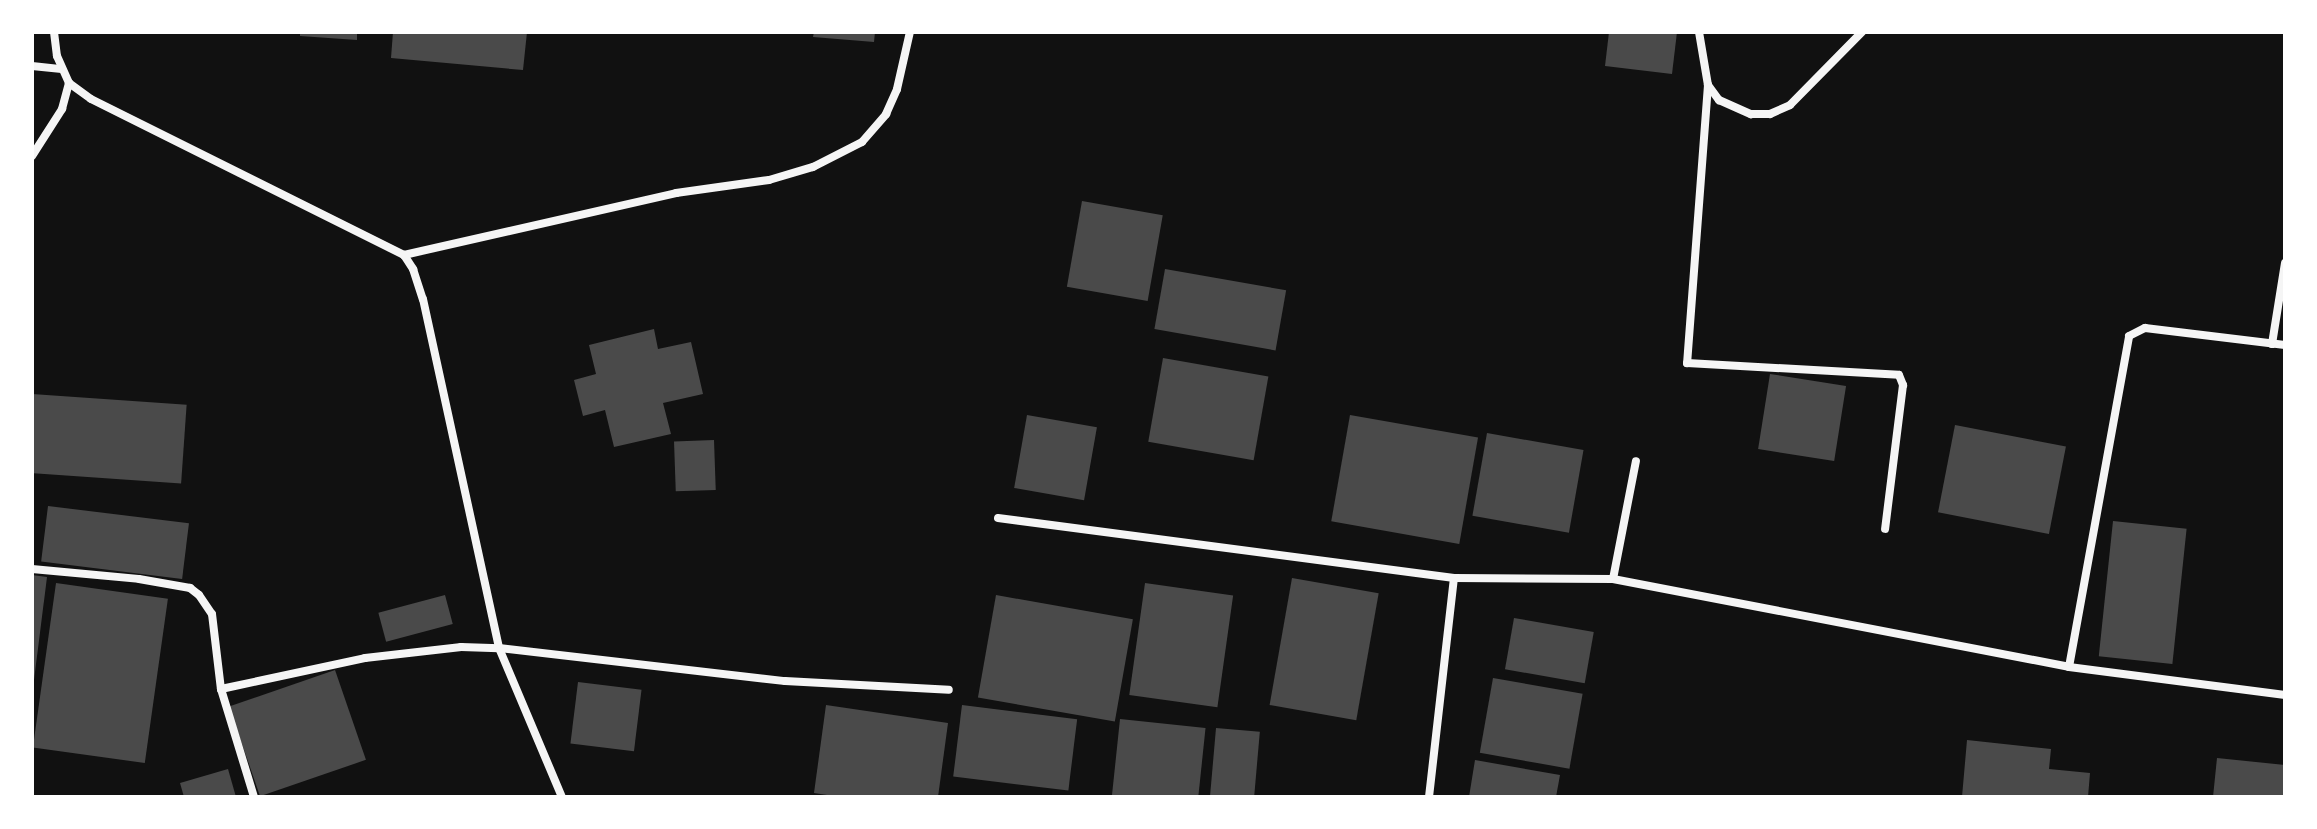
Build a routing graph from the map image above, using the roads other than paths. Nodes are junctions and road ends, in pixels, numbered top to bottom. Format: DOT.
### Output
graph roads {
  1 [pos="54,32"];
  2 [pos="910,32"];
  3 [pos="1699,32"];
  4 [pos="1862,32"];
  5 [pos="32,66"];
  6 [pos="62,69"];
  7 [pos="69,83"];
  8 [pos="1708,85"];
  9 [pos="32,156"];
  10 [pos="404,255"];
  11 [pos="2285,263"];
  12 [pos="2272,344"];
  13 [pos="2285,345"];
  14 [pos="1636,461"];
  15 [pos="998,518"];
  16 [pos="1885,529"];
  17 [pos="32,569"];
  18 [pos="1454,578"];
  19 [pos="1613,579"];
  20 [pos="499,648"];
  21 [pos="2069,667"];
  22 [pos="221,689"];
  23 [pos="949,690"];
  24 [pos="2285,695"];
  25 [pos="254,797"];
  26 [pos="562,797"];
  27 [pos="1429,797"];
  1 -- 6 [label="street"];
  2 -- 10 [label="street"];
  3 -- 8 [label="street"];
  4 -- 8 [label="street"];
  5 -- 6 [label="street"];
  6 -- 7 [label="street"];
  7 -- 9 [label="street"];
  7 -- 10 [label="street"];
  8 -- 16 [label="street"];
  10 -- 20 [label="street"];
  11 -- 12 [label="street"];
  12 -- 13 [label="street"];
  12 -- 21 [label="street"];
  14 -- 19 [label="street"];
  15 -- 18 [label="street"];
  17 -- 22 [label="street"];
  18 -- 19 [label="street"];
  18 -- 27 [label="street"];
  19 -- 21 [label="street"];
  20 -- 22 [label="street"];
  20 -- 23 [label="street"];
  20 -- 26 [label="street"];
  21 -- 24 [label="street"];
  22 -- 25 [label="street"];
}
